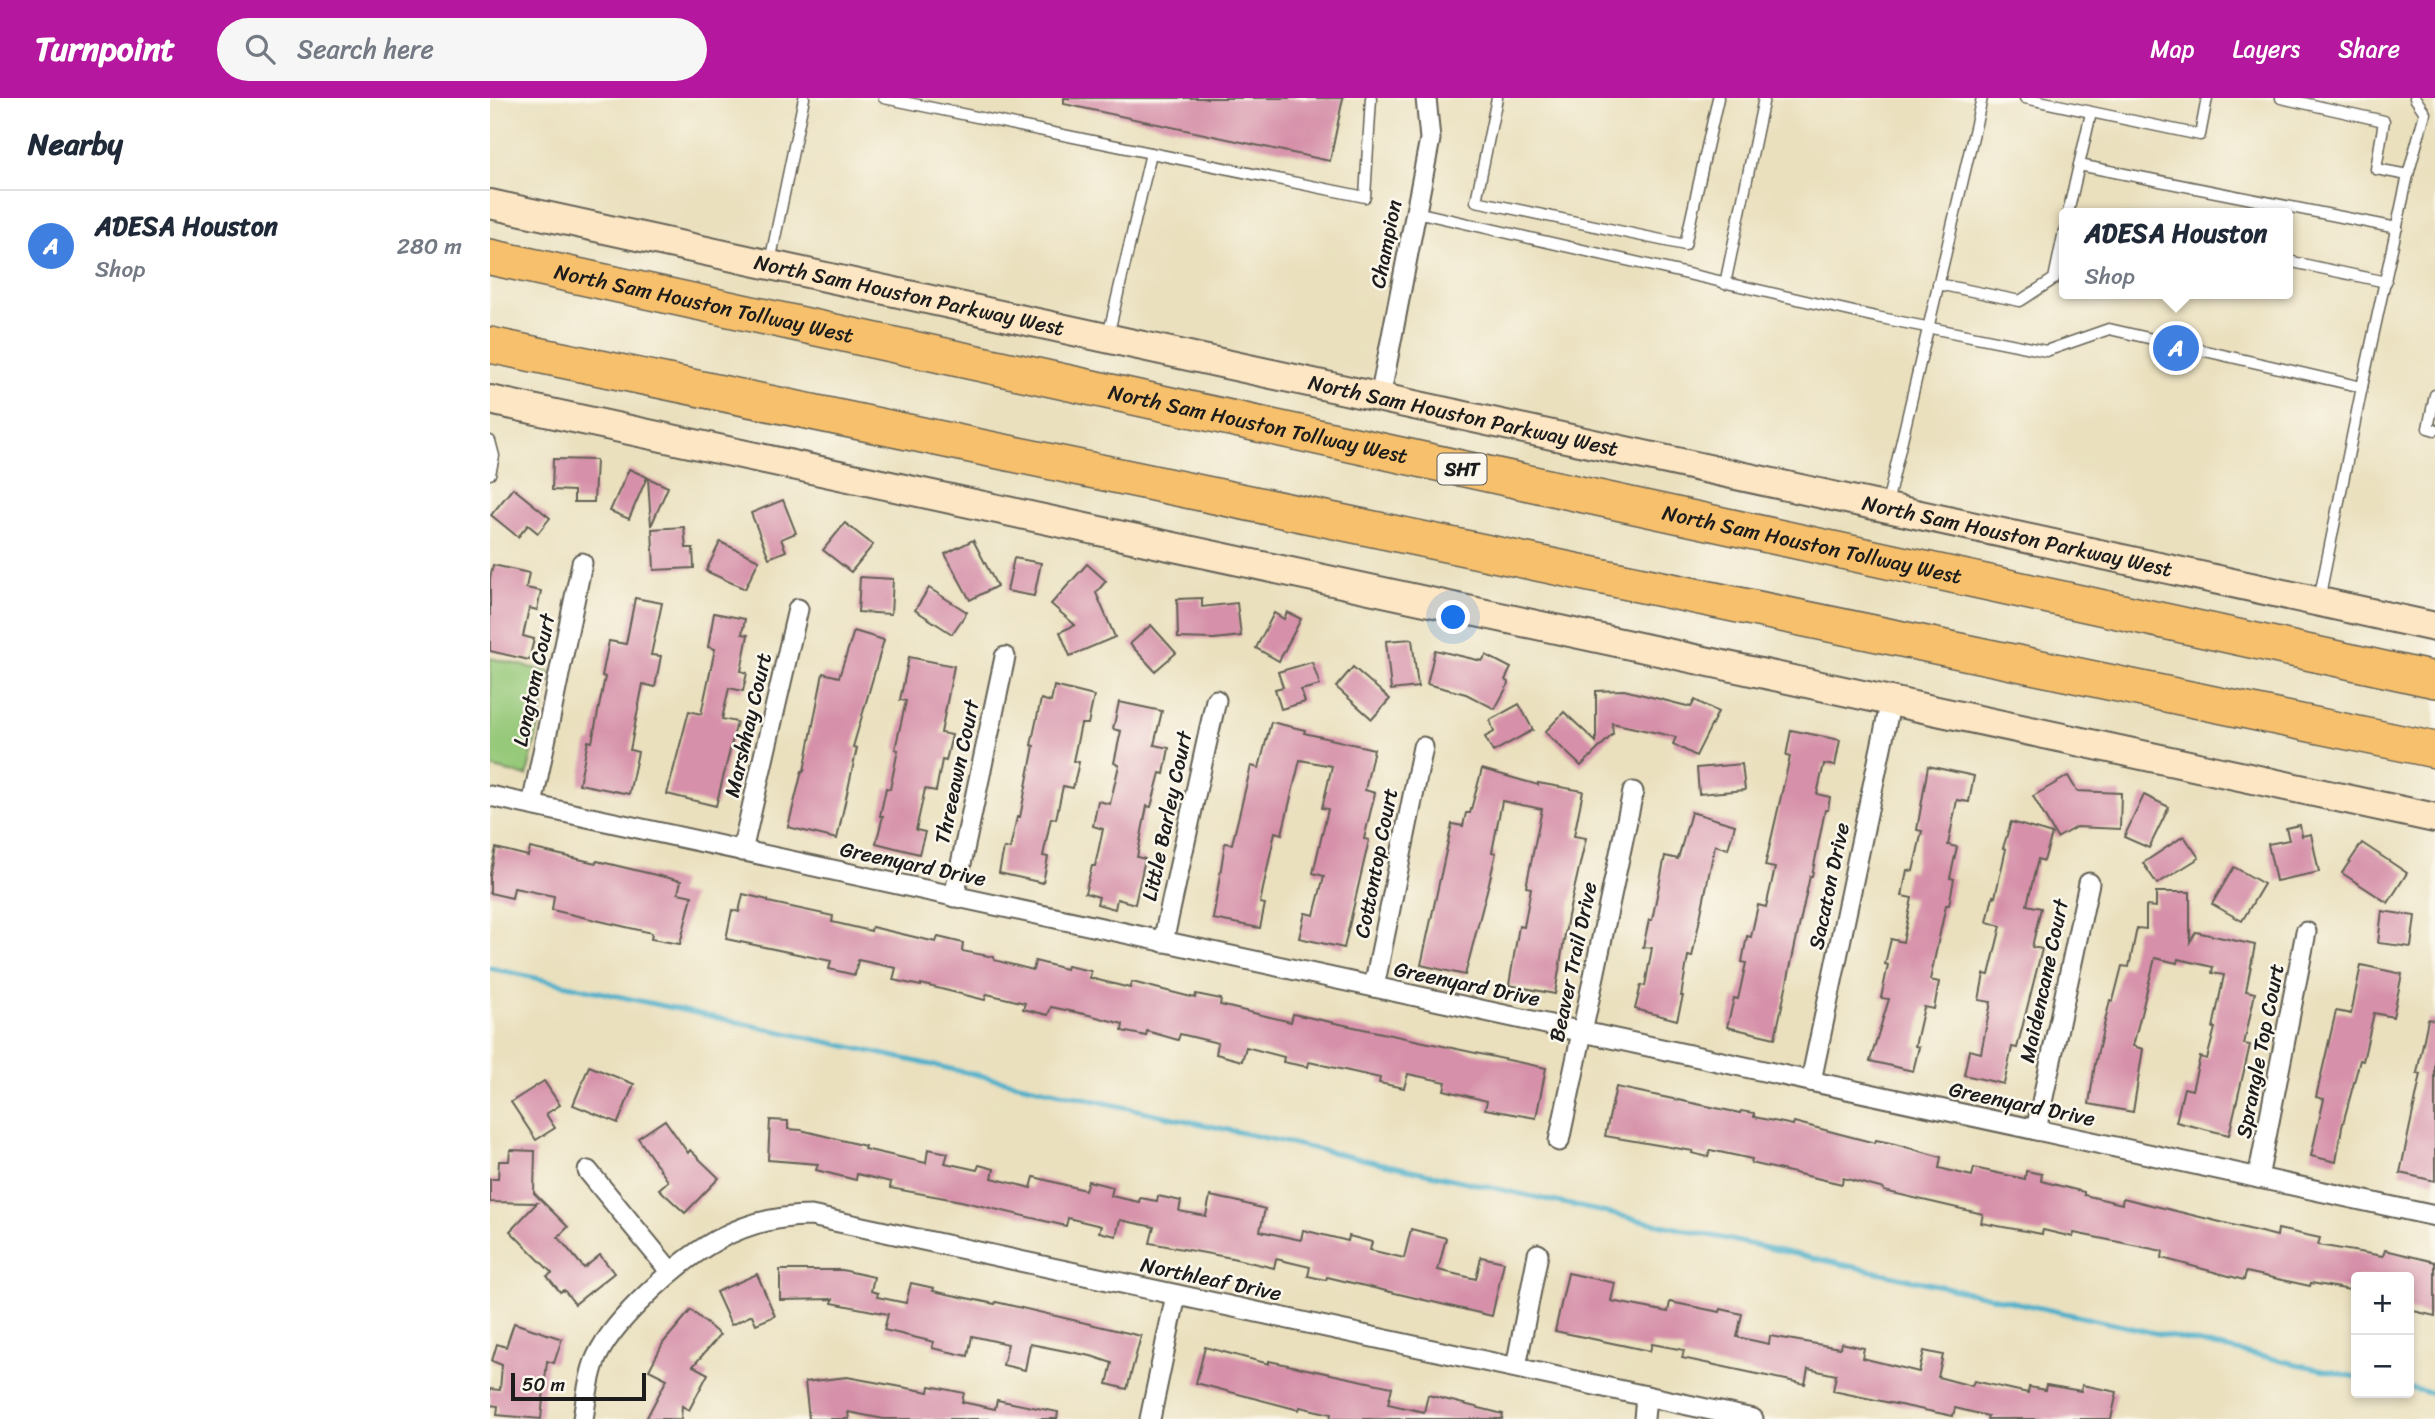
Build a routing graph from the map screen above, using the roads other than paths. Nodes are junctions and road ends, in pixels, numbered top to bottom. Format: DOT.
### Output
graph roads {
  1 [pos="804,98"];
  2 [pos="884,98"];
  3 [pos="1371,98"];
  4 [pos="1426,98"];
  5 [pos="1497,98"];
  6 [pos="1718,98"];
  7 [pos="1764,98"];
  8 [pos="1982,98"];
  9 [pos="2025,98"];
  10 [pos="2207,98"];
  11 [pos="2281,98"];
  12 [pos="2415,98"];
  13 [pos="929,103"];
  14 [pos="2091,113"];
  15 [pos="1151,153"];
  16 [pos="2079,165"];
  17 [pos="2408,175"];
  18 [pos="490,204"];
  19 [pos="2069,208"];
  20 [pos="2293,208"];
  21 [pos="2293,208"];
  22 [pos="1416,212"];
  23 [pos="2397,229"];
  24 [pos="2059,255"];
  25 [pos="490,257"];
  26 [pos="2293,262"];
  27 [pos="769,266"];
  28 [pos="2386,282"];
  29 [pos="1725,284"];
  30 [pos="1938,284"];
  31 [pos="1928,329"];
  32 [pos="1108,339"];
  33 [pos="490,345"];
  34 [pos="2362,387"];
  35 [pos="2435,395"];
  36 [pos="1380,397"];
  37 [pos="490,400"];
  38 [pos="2435,430"];
  39 [pos="490,441"];
  40 [pos="490,474"];
  41 [pos="1886,508"];
  42 [pos="582,564"];
  43 [pos="2318,602"];
  44 [pos="799,609"];
  45 [pos="2435,627"];
  46 [pos="1005,657"];
  47 [pos="2435,680"];
  48 [pos="1216,700"];
  49 [pos="1891,700"];
  50 [pos="1423,747"];
  51 [pos="2435,750"];
  52 [pos="1633,792"];
  53 [pos="490,796"];
  54 [pos="532,805"];
  55 [pos="2435,818"];
  56 [pos="742,851"];
  57 [pos="2088,883"];
  58 [pos="954,897"];
  59 [pos="2306,932"];
  60 [pos="1163,942"];
  61 [pos="1374,987"];
  62 [pos="1582,1032"];
  63 [pos="1811,1082"];
  64 [pos="2036,1130"];
  65 [pos="1559,1141"];
  66 [pos="588,1171"];
  67 [pos="2258,1178"];
  68 [pos="2435,1216"];
  69 [pos="1538,1254"];
  70 [pos="670,1271"];
  71 [pos="1176,1295"];
  72 [pos="1516,1367"];
  73 [pos="1646,1396"];
  74 [pos="583,1419"];
  75 [pos="1150,1419"];
  76 [pos="1644,1419"];
  77 [pos="1753,1419"];
  1 -- 27 [label="lane"];
  2 -- 13 [label="lane"];
  3 -- 15 [label="lane"];
  4 -- 22 [label="street, Champion"];
  5 -- 6 [label="lane"];
  7 -- 29 [label="lane"];
  8 -- 30 [label="lane"];
  9 -- 14 [label="lane"];
  10 -- 14 [label="lane"];
  11 -- 17 [label="lane"];
  12 -- 17 [label="lane"];
  13 -- 15 [label="lane"];
  14 -- 16 [label="lane"];
  15 -- 32 [label="lane"];
  16 -- 19 [label="lane"];
  16 -- 20 [label="lane"];
  17 -- 23 [label="lane"];
  18 -- 27 [label="main road, North Sam Houston Parkway West"];
  21 -- 23 [label="lane"];
  22 -- 29 [label="lane"];
  22 -- 36 [label="street, Champion"];
  23 -- 28 [label="lane"];
  24 -- 30 [label="lane"];
  25 -- 47 [label="highway, North Sam Houston Tollway West / SHT"];
  26 -- 28 [label="lane"];
  27 -- 32 [label="main road, North Sam Houston Parkway West"];
  28 -- 34 [label="lane"];
  29 -- 31 [label="lane"];
  30 -- 31 [label="lane"];
  31 -- 34 [label="lane"];
  31 -- 41 [label="lane"];
  32 -- 36 [label="main road, North Sam Houston Parkway West"];
  33 -- 51 [label="highway"];
  34 -- 43 [label="lane"];
  35 -- 38 [label="lane"];
  36 -- 41 [label="main road, North Sam Houston Parkway West"];
  37 -- 49 [label="main road"];
  39 -- 40 [label="lane"];
  41 -- 43 [label="main road, North Sam Houston Parkway West"];
  42 -- 54 [label="street, Longtom Court"];
  43 -- 45 [label="main road, North Sam Houston Parkway West"];
  44 -- 56 [label="street, Marshhay Court"];
  46 -- 58 [label="street, Threeawn Court"];
  48 -- 60 [label="street, Little Barley Court"];
  49 -- 55 [label="main road"];
  49 -- 63 [label="street, Sacaton Drive"];
  50 -- 61 [label="street, Cottontop Court"];
  52 -- 62 [label="street, Beaver Trail Drive"];
  53 -- 54 [label="street, Greenyard Drive"];
  54 -- 56 [label="street, Greenyard Drive"];
  56 -- 58 [label="street, Greenyard Drive"];
  57 -- 64 [label="street, Maidencane Court"];
  58 -- 60 [label="street, Greenyard Drive"];
  59 -- 67 [label="street, Sprangle Top Court"];
  60 -- 61 [label="street, Greenyard Drive"];
  61 -- 62 [label="street, Greenyard Drive"];
  62 -- 63 [label="street, Greenyard Drive"];
  62 -- 65 [label="street, Beaver Trail Drive"];
  63 -- 64 [label="street, Greenyard Drive"];
  64 -- 67 [label="street, Greenyard Drive"];
  66 -- 70 [label="street"];
  67 -- 68 [label="street, Greenyard Drive"];
  69 -- 72 [label="street"];
  70 -- 71 [label="street, Northleaf Drive"];
  70 -- 74 [label="street, Northleaf Drive"];
  71 -- 72 [label="street, Northleaf Drive"];
  71 -- 75 [label="street"];
  72 -- 73 [label="street, Northleaf Drive"];
  73 -- 76 [label="street"];
  73 -- 77 [label="street, Northleaf Drive"];
}
